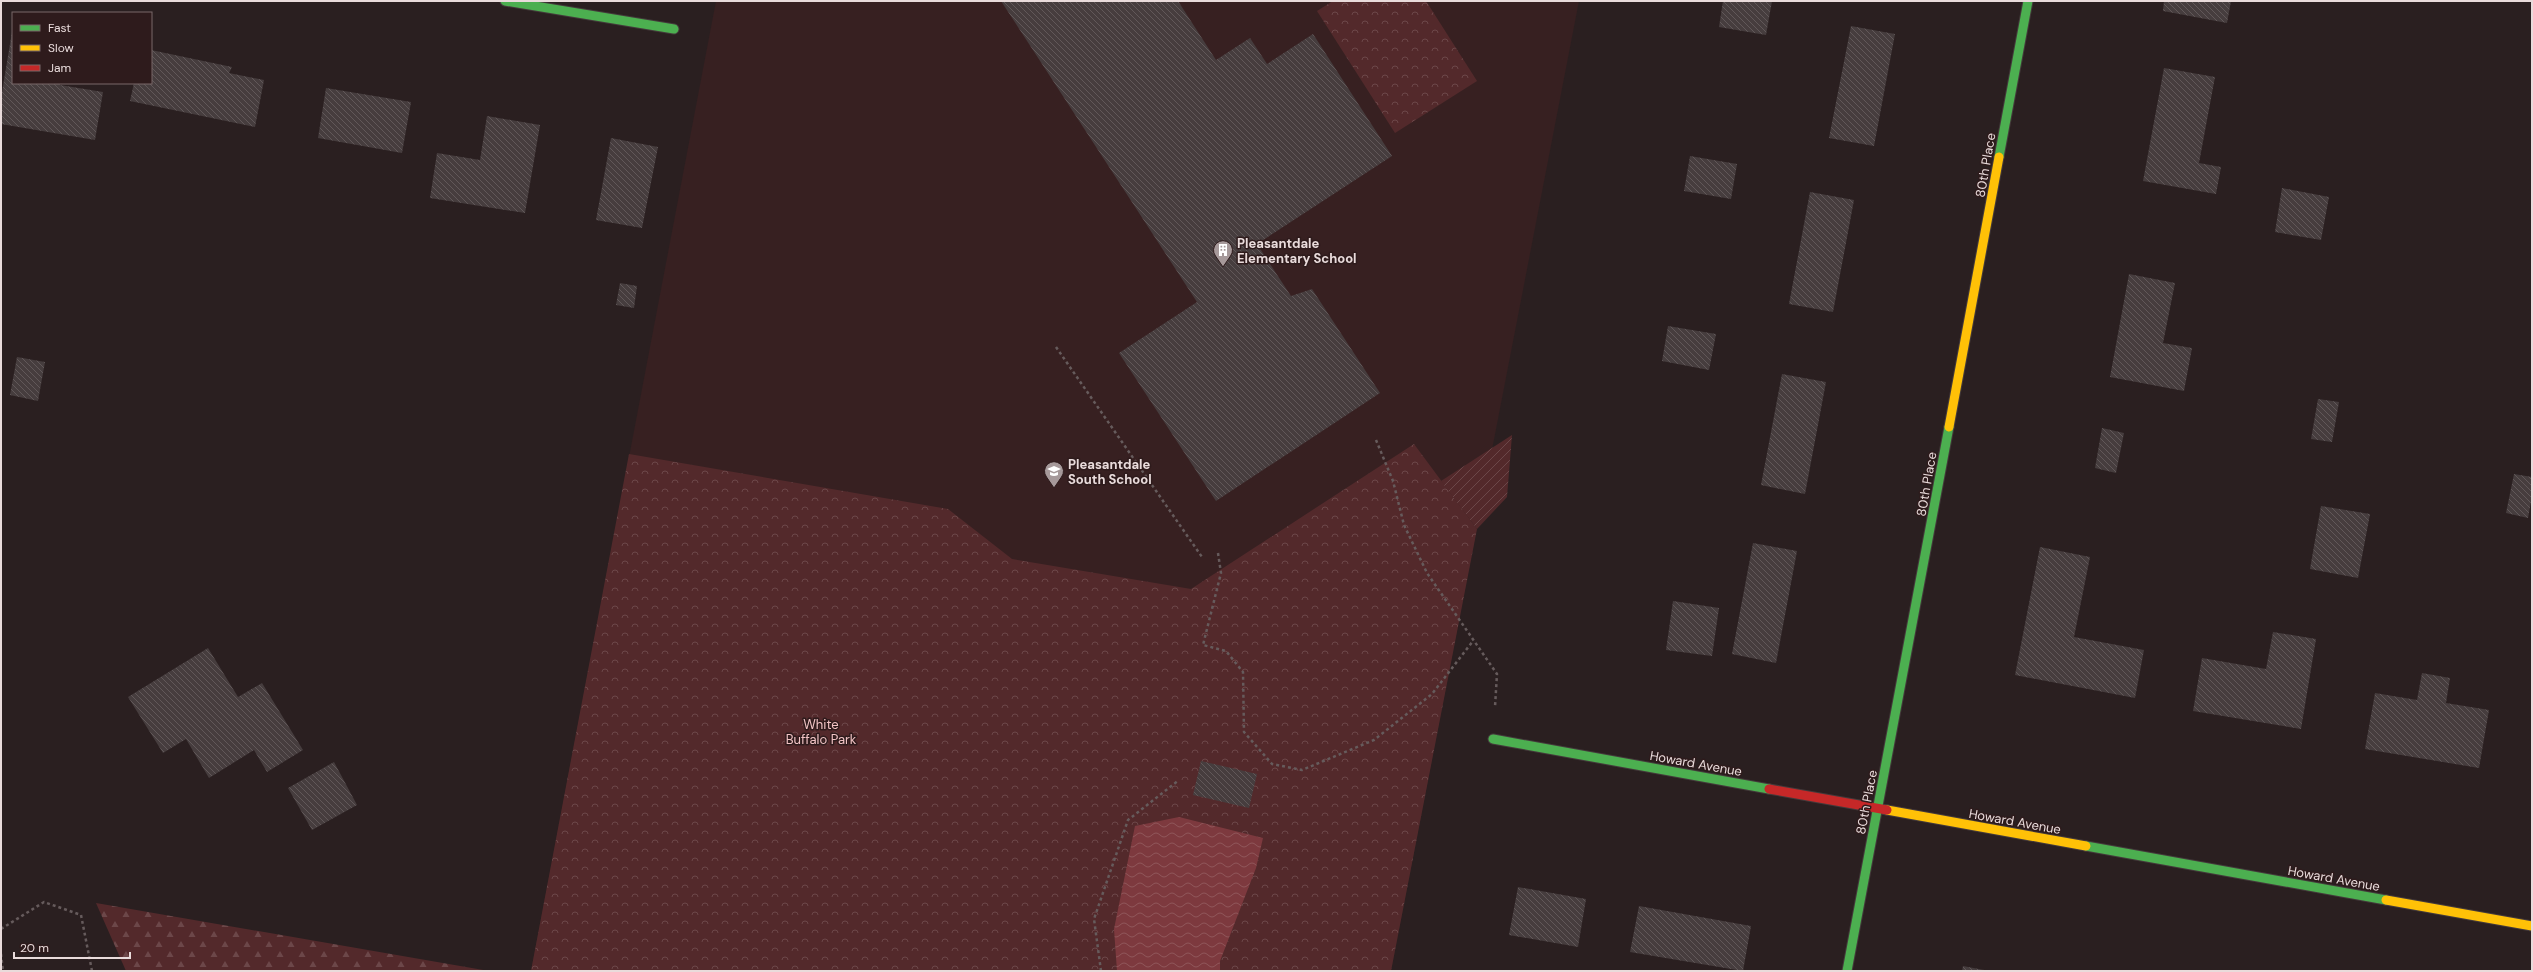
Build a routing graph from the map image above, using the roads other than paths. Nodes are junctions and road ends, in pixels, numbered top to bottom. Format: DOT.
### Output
graph roads {
  1 [pos="505,1"];
  2 [pos="2028,1"];
  3 [pos="674,29"];
  4 [pos="1493,739"];
  5 [pos="1878,810"];
  6 [pos="2532,926"];
  7 [pos="1847,971"];
  1 -- 3 [label="street"];
  2 -- 5 [label="street, 80th Place"];
  4 -- 5 [label="street, Howard Avenue"];
  5 -- 6 [label="street, Howard Avenue"];
  5 -- 7 [label="street, 80th Place"];
}
